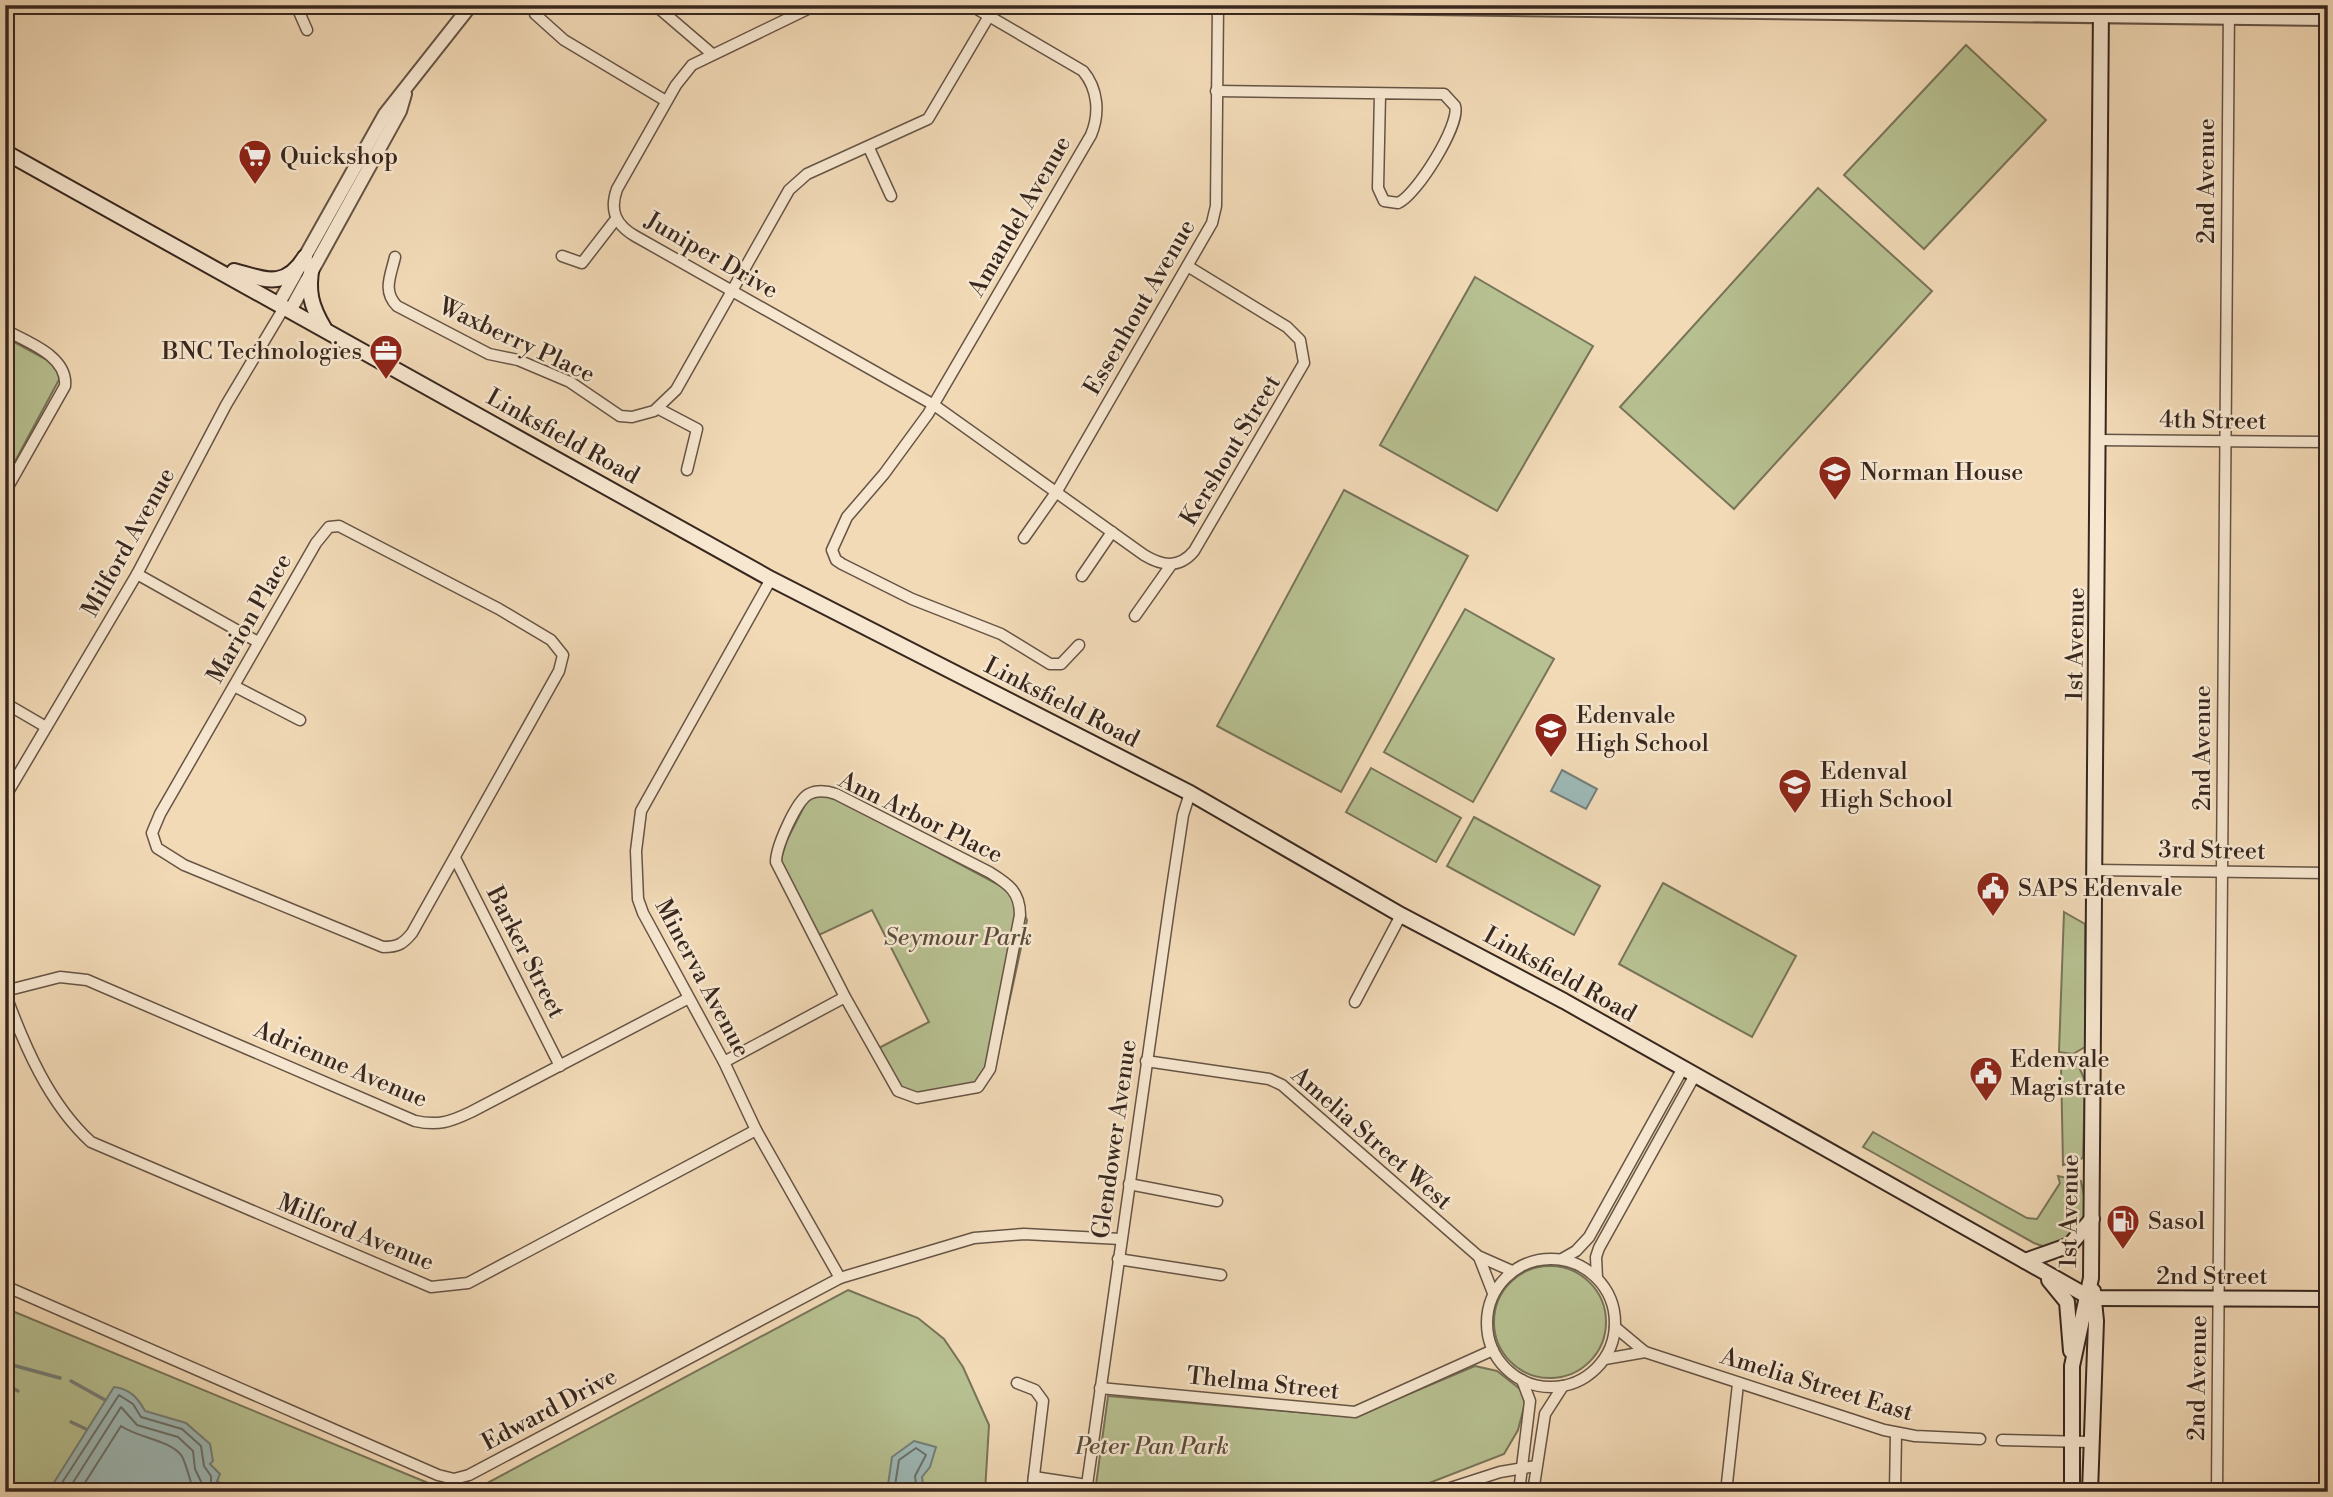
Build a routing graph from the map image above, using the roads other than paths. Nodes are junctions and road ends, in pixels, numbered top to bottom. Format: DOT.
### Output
graph roads {
  1 [pos="296,5"];
  2 [pos="471,5"];
  3 [pos="535,5"];
  4 [pos="655,5"];
  5 [pos="816,5"];
  6 [pos="970,5"];
  7 [pos="1185,5"];
  8 [pos="1218,6"];
  9 [pos="1534,6"];
  10 [pos="1922,9"];
  11 [pos="2101,11"];
  12 [pos="2229,11"];
  13 [pos="989,16"];
  14 [pos="2328,19"];
  15 [pos="307,30"];
  16 [pos="711,53"];
  17 [pos="1216,91"];
  18 [pos="1380,94"];
  19 [pos="667,101"];
  20 [pos="869,148"];
  21 [pos="5,152"];
  22 [pos="891,196"];
  23 [pos="616,219"];
  24 [pos="562,256"];
  25 [pos="395,257"];
  26 [pos="308,261"];
  27 [pos="212,265"];
  28 [pos="1189,267"];
  29 [pos="731,290"];
  30 [pos="285,306"];
  31 [pos="324,328"];
  32 [pos="5,330"];
  33 [pos="933,405"];
  34 [pos="659,409"];
  35 [pos="2098,440"];
  36 [pos="2226,441"];
  37 [pos="2328,442"];
  38 [pos="687,470"];
  39 [pos="1057,491"];
  40 [pos="5,492"];
  41 [pos="1112,532"];
  42 [pos="1024,538"];
  43 [pos="1171,565"];
  44 [pos="137,574"];
  45 [pos="1082,576"];
  46 [pos="771,579"];
  47 [pos="1135,616"];
  48 [pos="258,642"];
  49 [pos="1079,645"];
  50 [pos="234,686"];
  51 [pos="5,703"];
  52 [pos="300,720"];
  53 [pos="46,727"];
  54 [pos="1190,793"];
  55 [pos="5,797"];
  56 [pos="454,858"];
  57 [pos="2095,870"];
  58 [pos="2222,871"];
  59 [pos="2328,873"];
  60 [pos="1401,915"];
  61 [pos="5,992"];
  62 [pos="845,997"];
  63 [pos="687,999"];
  64 [pos="1355,1002"];
  65 [pos="1146,1061"];
  66 [pos="724,1062"];
  67 [pos="560,1066"];
  68 [pos="1689,1071"];
  69 [pos="756,1130"];
  70 [pos="1628,1169"];
  71 [pos="1641,1175"];
  72 [pos="1129,1184"];
  73 [pos="1217,1201"];
  74 [pos="2092,1219"];
  75 [pos="1121,1239"];
  76 [pos="1478,1256"];
  77 [pos="1118,1259"];
  78 [pos="1562,1259"];
  79 [pos="2031,1264"];
  80 [pos="1512,1271"];
  81 [pos="1221,1275"];
  82 [pos="839,1278"];
  83 [pos="1597,1278"];
  84 [pos="5,1286"];
  85 [pos="2091,1292"];
  86 [pos="1493,1293"];
  87 [pos="2219,1297"];
  88 [pos="2328,1299"];
  89 [pos="1615,1327"];
  90 [pos="1493,1350"];
  91 [pos="1644,1352"];
  92 [pos="1605,1359"];
  93 [pos="2072,1366"];
  94 [pos="1522,1380"];
  95 [pos="1017,1383"];
  96 [pos="1738,1384"];
  97 [pos="1563,1385"];
  98 [pos="1100,1388"];
  99 [pos="1896,1433"];
  100 [pos="1980,1439"];
  101 [pos="2002,1440"];
  102 [pos="2072,1441"];
  103 [pos="2090,1442"];
  104 [pos="1536,1466"];
  105 [pos="1522,1468"];
  106 [pos="1034,1476"];
  107 [pos="1086,1488"];
  108 [pos="1032,1492"];
  109 [pos="1438,1492"];
  110 [pos="1519,1492"];
  111 [pos="1533,1492"];
  112 [pos="1726,1492"];
  113 [pos="1895,1492"];
  114 [pos="2072,1492"];
  115 [pos="2090,1492"];
  116 [pos="2217,1492"];
  1 -- 15 [label="street"];
  2 -- 26 [label="street"];
  3 -- 19 [label="street"];
  4 -- 16 [label="street"];
  5 -- 16 [label="street, Juniper Drive"];
  6 -- 13 [label="street, Amandel Avenue"];
  7 -- 8 [label="street"];
  8 -- 9 [label="street"];
  8 -- 17 [label="street, Essenhout Avenue"];
  9 -- 10 [label="street"];
  10 -- 11 [label="street"];
  11 -- 12 [label="street"];
  11 -- 35 [label="main road, 1st Avenue"];
  12 -- 14 [label="street"];
  12 -- 36 [label="street, 2nd Avenue"];
  13 -- 20 [label="street"];
  13 -- 33 [label="street, Amandel Avenue"];
  16 -- 19 [label="street, Juniper Drive"];
  17 -- 18 [label="street"];
  17 -- 28 [label="street, Essenhout Avenue"];
  18 -- 18 [label="street"];
  19 -- 23 [label="street, Juniper Drive"];
  20 -- 22 [label="street"];
  20 -- 29 [label="street"];
  21 -- 27 [label="main road, Linksfield Road"];
  23 -- 24 [label="street"];
  23 -- 29 [label="street, Juniper Drive"];
  25 -- 34 [label="street, Waxberry Place"];
  26 -- 27 [label="main road"];
  26 -- 30 [label="street"];
  26 -- 31 [label="main road"];
  27 -- 30 [label="main road, Linksfield Road"];
  28 -- 39 [label="street, Essenhout Avenue"];
  28 -- 43 [label="street, Kershout Street"];
  29 -- 33 [label="street, Juniper Drive"];
  29 -- 34 [label="street"];
  30 -- 31 [label="main road, Linksfield Road"];
  30 -- 44 [label="street, Milford Avenue"];
  31 -- 46 [label="main road, Linksfield Road"];
  32 -- 40 [label="street"];
  33 -- 39 [label="street, Juniper Drive"];
  33 -- 49 [label="street, Amandel Avenue"];
  34 -- 38 [label="street"];
  35 -- 36 [label="street, 4th Street"];
  35 -- 57 [label="main road, 1st Avenue"];
  36 -- 37 [label="street, 4th Street"];
  36 -- 58 [label="street, 2nd Avenue"];
  39 -- 41 [label="street"];
  39 -- 42 [label="street, Essenhout Avenue"];
  41 -- 43 [label="street"];
  41 -- 45 [label="street"];
  43 -- 47 [label="street, Kershout Street"];
  44 -- 48 [label="street"];
  44 -- 53 [label="street, Milford Avenue"];
  46 -- 54 [label="main road, Linksfield Road"];
  46 -- 63 [label="street, Minerva Avenue"];
  48 -- 50 [label="street, Marion Place"];
  48 -- 56 [label="street, Marion Place"];
  50 -- 52 [label="street"];
  50 -- 56 [label="street, Marion Place"];
  51 -- 53 [label="street"];
  53 -- 55 [label="street, Milford Avenue"];
  54 -- 60 [label="main road, Linksfield Road"];
  54 -- 65 [label="street, Glendower Avenue"];
  56 -- 67 [label="street, Barker Street"];
  57 -- 58 [label="street, 3rd Street"];
  57 -- 74 [label="main road, 1st Avenue"];
  58 -- 59 [label="street, 3rd Street"];
  58 -- 87 [label="street, 2nd Avenue"];
  60 -- 64 [label="street"];
  60 -- 68 [label="main road, Linksfield Road"];
  61 -- 67 [label="street, Adrienne Avenue"];
  61 -- 69 [label="street, Milford Avenue"];
  62 -- 62 [label="street, Ann Arbor Place"];
  62 -- 66 [label="street"];
  63 -- 66 [label="street, Minerva Avenue"];
  63 -- 67 [label="street, Adrienne Avenue"];
  65 -- 72 [label="street, Glendower Avenue"];
  65 -- 76 [label="street, Amelia Street West"];
  66 -- 69 [label="street, Minerva Avenue"];
  68 -- 70 [label="street"];
  68 -- 71 [label="street"];
  68 -- 79 [label="main road, Linksfield Road"];
  69 -- 82 [label="street, Minerva Avenue"];
  70 -- 71 [label="street"];
  70 -- 78 [label="street"];
  71 -- 83 [label="street"];
  72 -- 73 [label="street"];
  72 -- 75 [label="street, Glendower Avenue"];
  74 -- 79 [label="main road"];
  74 -- 85 [label="main road, 1st Avenue"];
  75 -- 77 [label="street, Glendower Avenue"];
  75 -- 82 [label="street, Edward Drive"];
  76 -- 80 [label="street, Amelia Street West"];
  76 -- 86 [label="street, Amelia Street West"];
  77 -- 81 [label="street"];
  77 -- 98 [label="street, Glendower Avenue"];
  78 -- 80 [label="street"];
  78 -- 83 [label="street"];
  79 -- 85 [label="main road, Linksfield Road"];
  79 -- 93 [label="main road"];
  80 -- 86 [label="street"];
  82 -- 84 [label="street, Edward Drive"];
  83 -- 89 [label="street"];
  85 -- 87 [label="main road, 2nd Street"];
  85 -- 93 [label="main road, 1st Avenue"];
  85 -- 103 [label="main road, 1st Avenue"];
  86 -- 90 [label="street"];
  87 -- 88 [label="main road, 2nd Street"];
  87 -- 116 [label="street, 2nd Avenue"];
  89 -- 91 [label="street, Amelia Street East"];
  89 -- 92 [label="street"];
  90 -- 94 [label="street"];
  90 -- 98 [label="street, Thelma Street"];
  91 -- 92 [label="street, Amelia Street East"];
  91 -- 96 [label="street, Amelia Street East"];
  92 -- 97 [label="street"];
  93 -- 102 [label="main road, 1st Avenue"];
  94 -- 97 [label="street"];
  94 -- 105 [label="street"];
  95 -- 106 [label="street"];
  96 -- 99 [label="street, Amelia Street East"];
  96 -- 112 [label="street"];
  97 -- 104 [label="street"];
  98 -- 107 [label="street, Glendower Avenue"];
  99 -- 100 [label="street, Amelia Street East"];
  99 -- 113 [label="street"];
  101 -- 102 [label="street"];
  102 -- 103 [label="street"];
  102 -- 114 [label="main road, 1st Avenue"];
  103 -- 115 [label="main road, 1st Avenue"];
  104 -- 105 [label="street"];
  104 -- 111 [label="street"];
  105 -- 109 [label="street"];
  105 -- 110 [label="street"];
  106 -- 107 [label="street"];
  106 -- 108 [label="street"];
}
